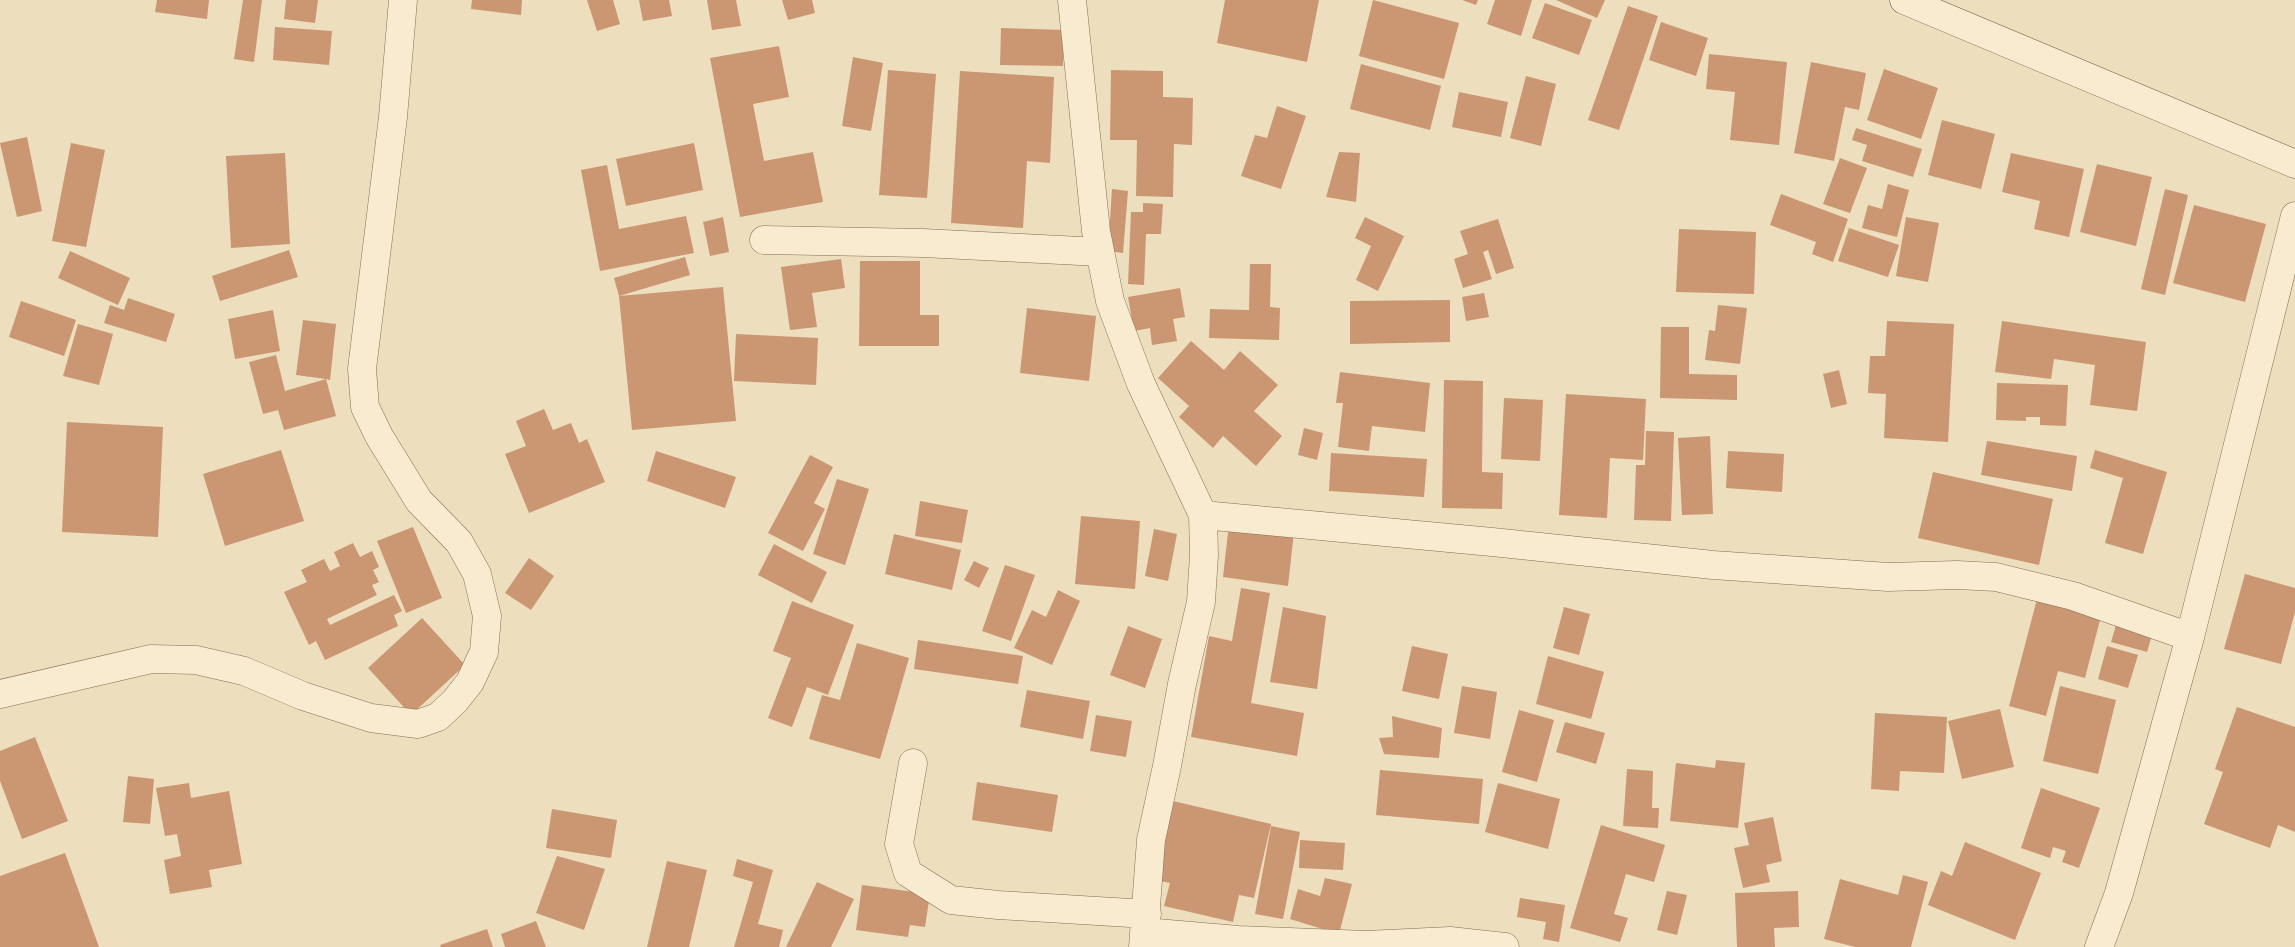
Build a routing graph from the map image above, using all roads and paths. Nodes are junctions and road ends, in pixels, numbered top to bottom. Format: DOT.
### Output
graph roads {
  1 [pos="403,0"];
  2 [pos="1072,0"];
  3 [pos="1904,0"];
  4 [pos="2295,164"];
  5 [pos="2295,216"];
  6 [pos="764,240"];
  7 [pos="1100,252"];
  8 [pos="1203,515"];
  9 [pos="2190,637"];
  10 [pos="0,694"];
  11 [pos="913,763"];
  12 [pos="1145,931"];
  13 [pos="1505,947"];
  14 [pos="2099,947"];
  1 -- 10 [label="street"];
  2 -- 7 [label="street"];
  3 -- 4 [label="street"];
  5 -- 9 [label="street"];
  6 -- 7 [label="street"];
  7 -- 8 [label="street"];
  8 -- 9 [label="street"];
  8 -- 12 [label="street"];
  9 -- 14 [label="street"];
  11 -- 12 [label="street"];
  12 -- 13 [label="street"];
}
